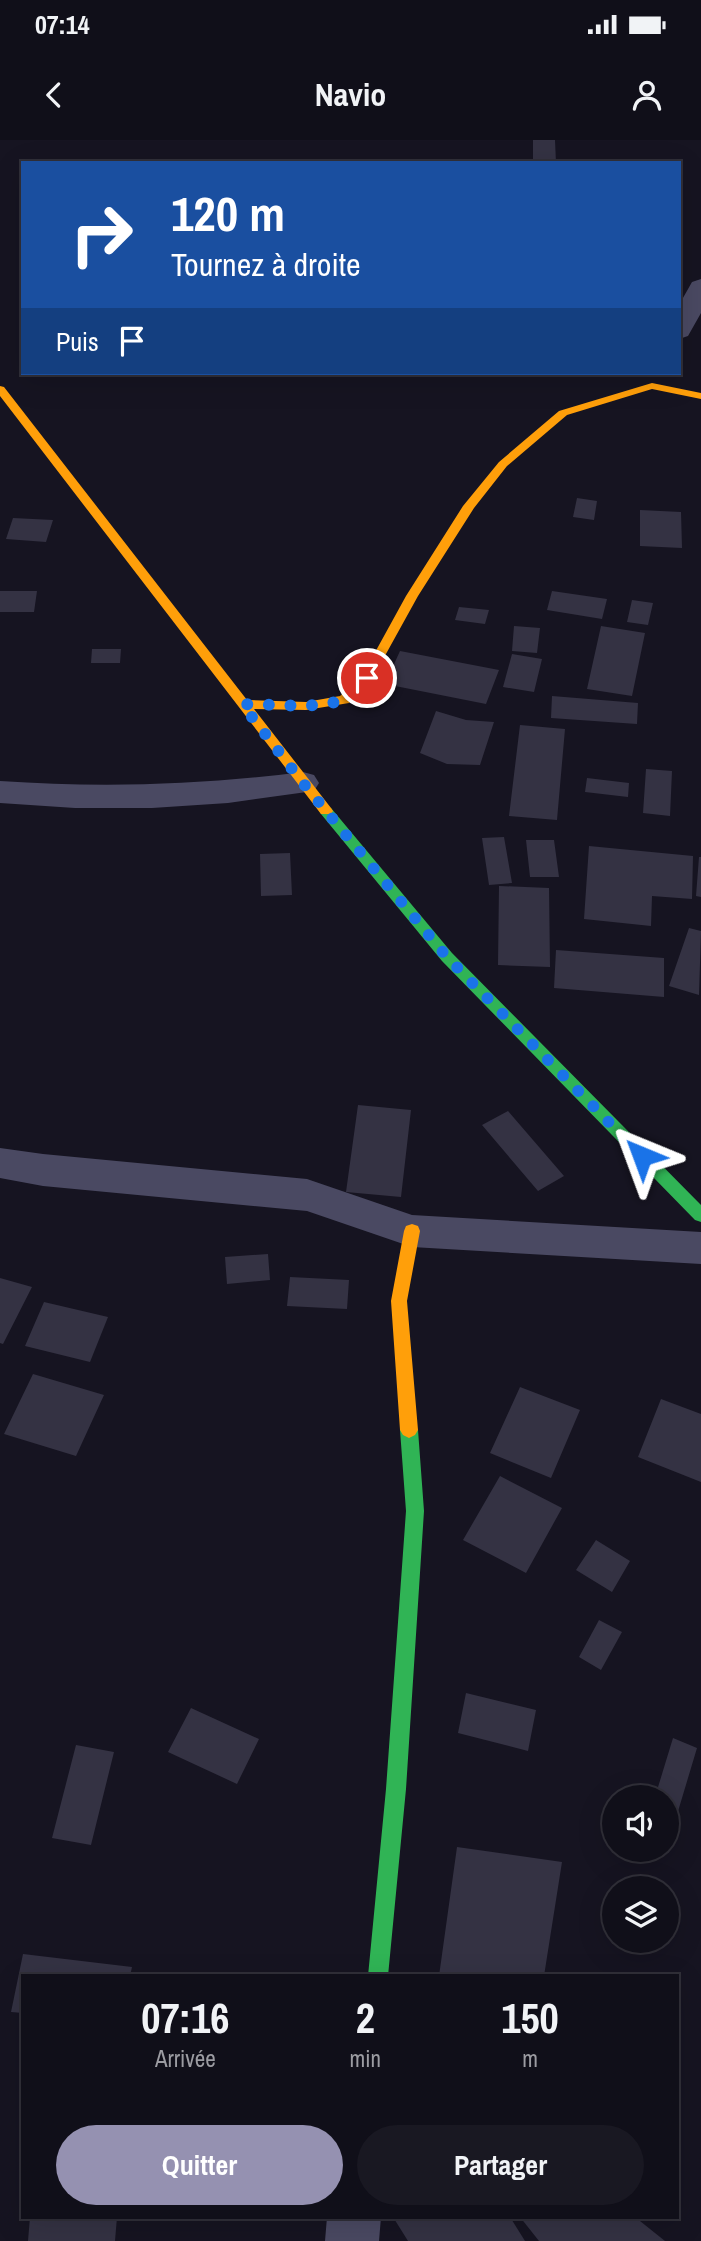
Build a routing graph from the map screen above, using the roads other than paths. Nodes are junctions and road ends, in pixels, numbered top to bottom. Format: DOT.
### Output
graph roads {
  1 [pos="701,287"];
  2 [pos="681,327"];
  3 [pos="655,379"];
  4 [pos="0,388"];
  5 [pos="701,396"];
  6 [pos="242,704"];
  7 [pos="303,783"];
  8 [pos="0,792"];
  9 [pos="0,1163"];
  10 [pos="701,1216"];
  11 [pos="412,1231"];
  12 [pos="701,1248"];
  13 [pos="378,1974"];
  14 [pos="354,2219"];
  15 [pos="352,2241"];
  1 -- 2 [label="street"];
  3 -- 5 [label="street"];
  3 -- 6 [label="street"];
  4 -- 6 [label="street"];
  6 -- 7 [label="street"];
  7 -- 8 [label="street"];
  7 -- 10 [label="street"];
  9 -- 11 [label="street"];
  11 -- 12 [label="street"];
  11 -- 13 [label="street"];
  14 -- 15 [label="street"];
}
